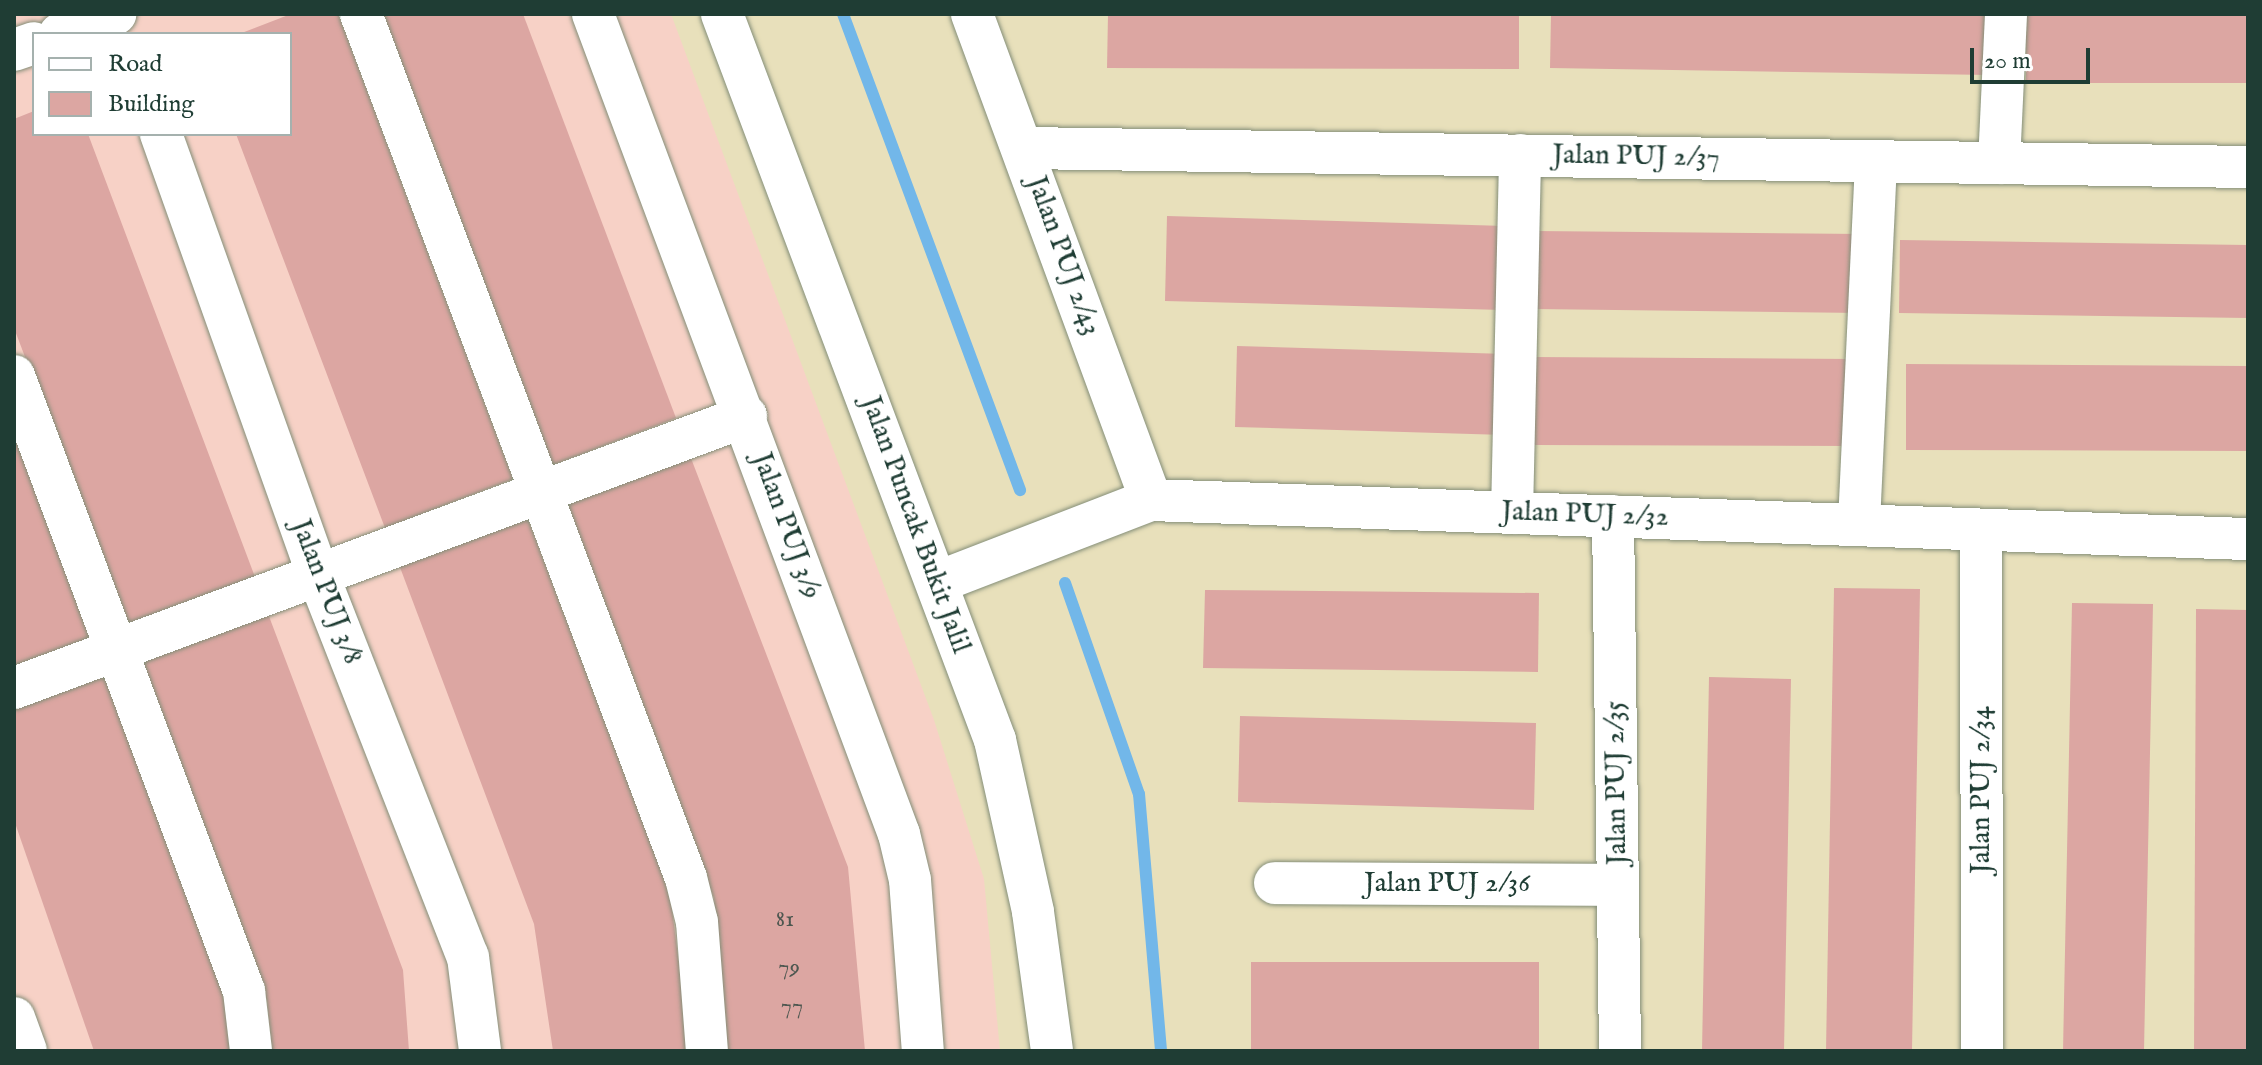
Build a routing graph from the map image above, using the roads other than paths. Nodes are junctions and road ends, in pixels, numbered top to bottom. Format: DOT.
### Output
graph roads {
  1 [pos="115,14"];
  2 [pos="361,14"];
  3 [pos="593,14"];
  4 [pos="722,14"];
  5 [pos="972,14"];
  6 [pos="2006,14"];
  7 [pos="66,32"];
  8 [pos="162,136"];
  9 [pos="1025,148"];
  10 [pos="1520,155"];
  11 [pos="1876,161"];
  12 [pos="1999,163"];
  13 [pos="2248,167"];
  14 [pos="14,376"];
  15 [pos="746,416"];
  16 [pos="540,492"];
  17 [pos="1151,500"];
  18 [pos="1512,513"];
  19 [pos="1613,516"];
  20 [pos="1859,523"];
  21 [pos="1981,530"];
  22 [pos="2248,539"];
  23 [pos="318,575"];
  24 [pos="938,582"];
  25 [pos="117,650"];
  26 [pos="14,688"];
  27 [pos="1275,883"];
  28 [pos="1618,885"];
  29 [pos="14,1018"];
  30 [pos="26,1051"];
  31 [pos="251,1051"];
  32 [pos="480,1051"];
  33 [pos="707,1051"];
  34 [pos="923,1051"];
  35 [pos="1052,1051"];
  36 [pos="1620,1051"];
  37 [pos="1982,1051"];
  1 -- 7 [label="street"];
  2 -- 16 [label="street"];
  3 -- 15 [label="street, Jalan PUJ 3/9"];
  4 -- 24 [label="street, Jalan Puncak Bukit Jalil"];
  5 -- 9 [label="street, Jalan PUJ 2/43"];
  6 -- 12 [label="street"];
  8 -- 23 [label="street, Jalan PUJ 3/8"];
  9 -- 10 [label="street, Jalan PUJ 2/37"];
  9 -- 17 [label="street, Jalan PUJ 2/43"];
  10 -- 11 [label="street, Jalan PUJ 2/37"];
  10 -- 18 [label="street"];
  11 -- 12 [label="street, Jalan PUJ 2/37"];
  11 -- 20 [label="street"];
  12 -- 13 [label="street, Jalan PUJ 2/37"];
  14 -- 25 [label="street"];
  15 -- 16 [label="street"];
  15 -- 34 [label="street, Jalan PUJ 3/9"];
  16 -- 23 [label="street"];
  16 -- 33 [label="street"];
  17 -- 18 [label="street, Jalan PUJ 2/32"];
  17 -- 24 [label="street, Jalan PUJ 2/32"];
  18 -- 19 [label="street, Jalan PUJ 2/32"];
  19 -- 20 [label="street, Jalan PUJ 2/32"];
  19 -- 28 [label="street, Jalan PUJ 2/35"];
  20 -- 21 [label="street, Jalan PUJ 2/32"];
  21 -- 22 [label="street, Jalan PUJ 2/32"];
  21 -- 37 [label="street, Jalan PUJ 2/34"];
  23 -- 25 [label="street"];
  23 -- 32 [label="street, Jalan PUJ 3/8"];
  24 -- 35 [label="street, Jalan Puncak Bukit Jalil"];
  25 -- 26 [label="street"];
  25 -- 31 [label="street"];
  27 -- 28 [label="street, Jalan PUJ 2/36"];
  28 -- 36 [label="street, Jalan PUJ 2/35"];
  29 -- 30 [label="street"];
}
